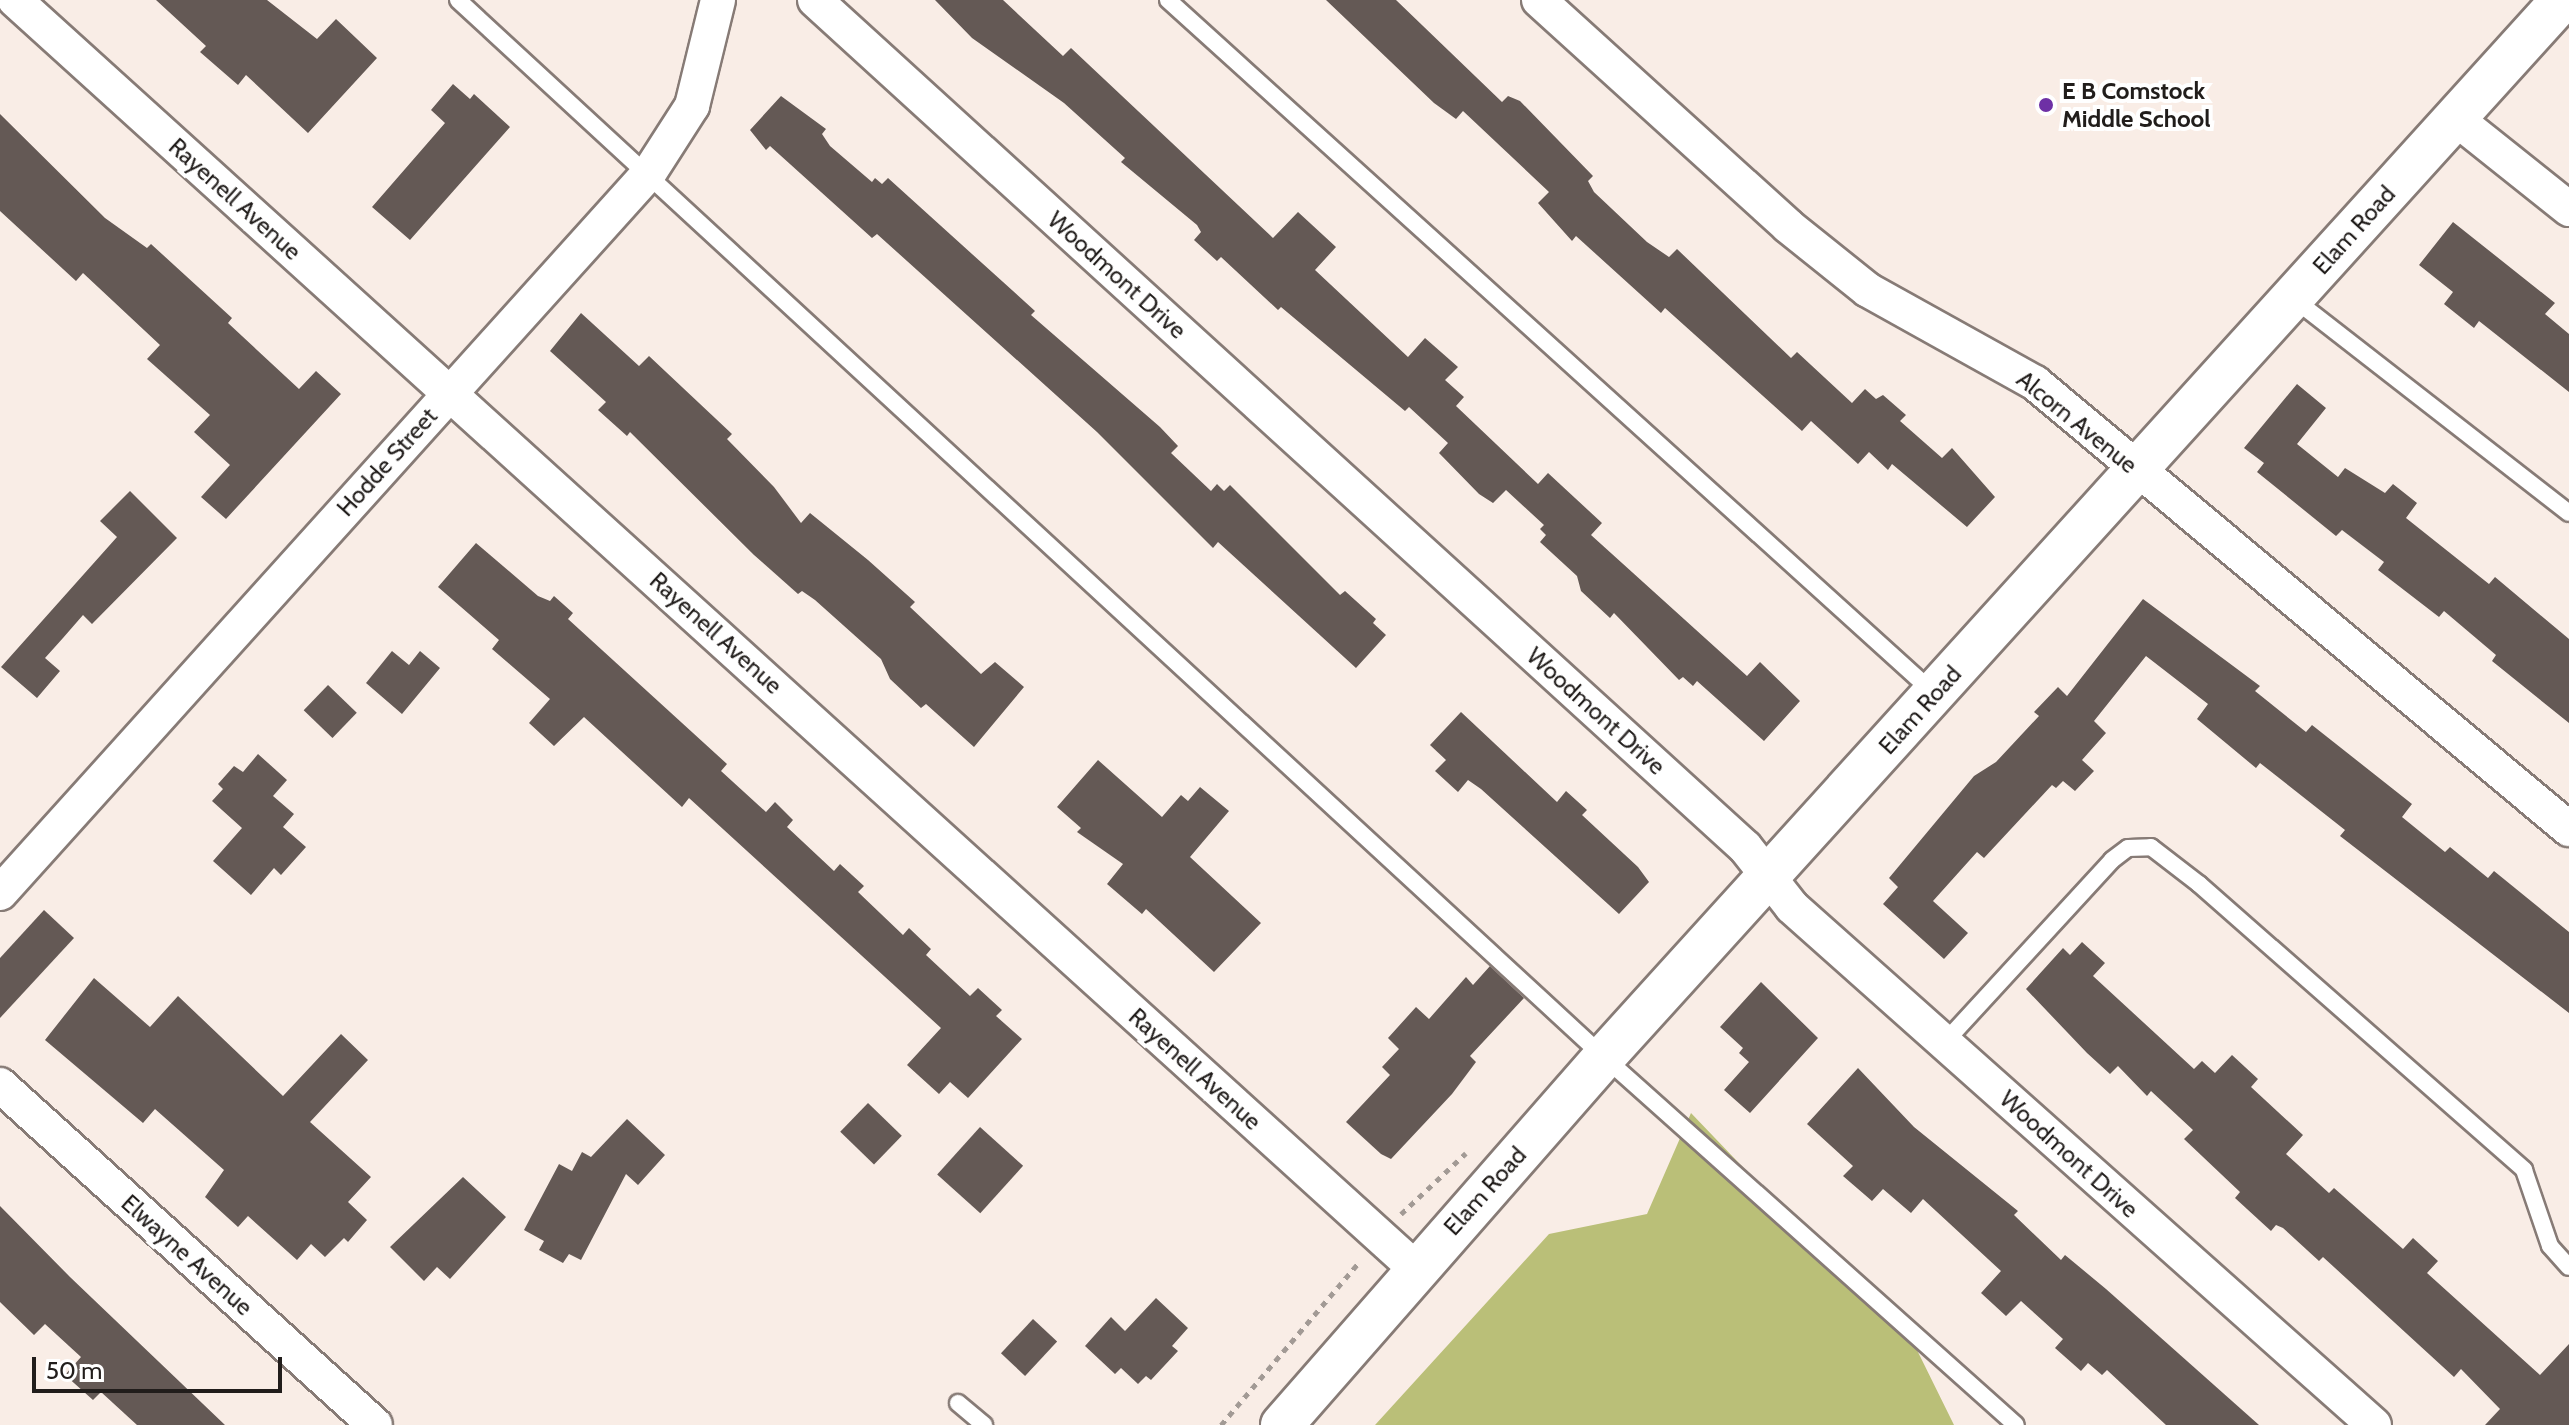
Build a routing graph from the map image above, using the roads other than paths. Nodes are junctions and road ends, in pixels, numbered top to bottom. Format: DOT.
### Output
graph roads {
  1 [pos="15,0"];
  2 [pos="458,0"];
  3 [pos="718,0"];
  4 [pos="815,0"];
  5 [pos="1168,0"];
  6 [pos="1539,0"];
  7 [pos="2562,0"];
  8 [pos="2455,118"];
  9 [pos="649,173"];
  10 [pos="2569,209"];
  11 [pos="2292,298"];
  12 [pos="450,392"];
  13 [pos="2137,470"];
  14 [pos="2569,513"];
  15 [pos="1935,694"];
  16 [pos="2569,829"];
  17 [pos="1769,877"];
  18 [pos="0,893"];
  19 [pos="1944,1043"];
  20 [pos="1604,1057"];
  21 [pos="0,1085"];
  22 [pos="2569,1267"];
  23 [pos="1415,1268"];
  24 [pos="958,1403"];
  25 [pos="375,1425"];
  26 [pos="984,1425"];
  27 [pos="1282,1425"];
  28 [pos="2016,1425"];
  29 [pos="2374,1425"];
  1 -- 12 [label="street, Rayenell Avenue"];
  2 -- 9 [label="lane"];
  3 -- 9 [label="street, Hodde Street"];
  4 -- 17 [label="street, Woodmont Drive"];
  5 -- 15 [label="lane"];
  6 -- 13 [label="street, Alcorn Avenue"];
  7 -- 8 [label="street, Elam Road"];
  8 -- 10 [label="street"];
  8 -- 11 [label="street, Elam Road"];
  9 -- 12 [label="street, Hodde Street"];
  9 -- 20 [label="lane"];
  11 -- 13 [label="street, Elam Road"];
  11 -- 14 [label="lane"];
  12 -- 18 [label="street, Hodde Street"];
  12 -- 23 [label="street, Rayenell Avenue"];
  13 -- 15 [label="street, Elam Road"];
  13 -- 16 [label="street, Alcorn Avenue"];
  15 -- 17 [label="street, Elam Road"];
  17 -- 19 [label="street, Woodmont Drive"];
  17 -- 20 [label="street, Elam Road"];
  19 -- 22 [label="lane"];
  19 -- 29 [label="street, Woodmont Drive"];
  20 -- 23 [label="street, Elam Road"];
  20 -- 28 [label="lane"];
  21 -- 25 [label="street, Elwayne Avenue"];
  23 -- 27 [label="street, Elam Road"];
  24 -- 26 [label="lane"];
}
